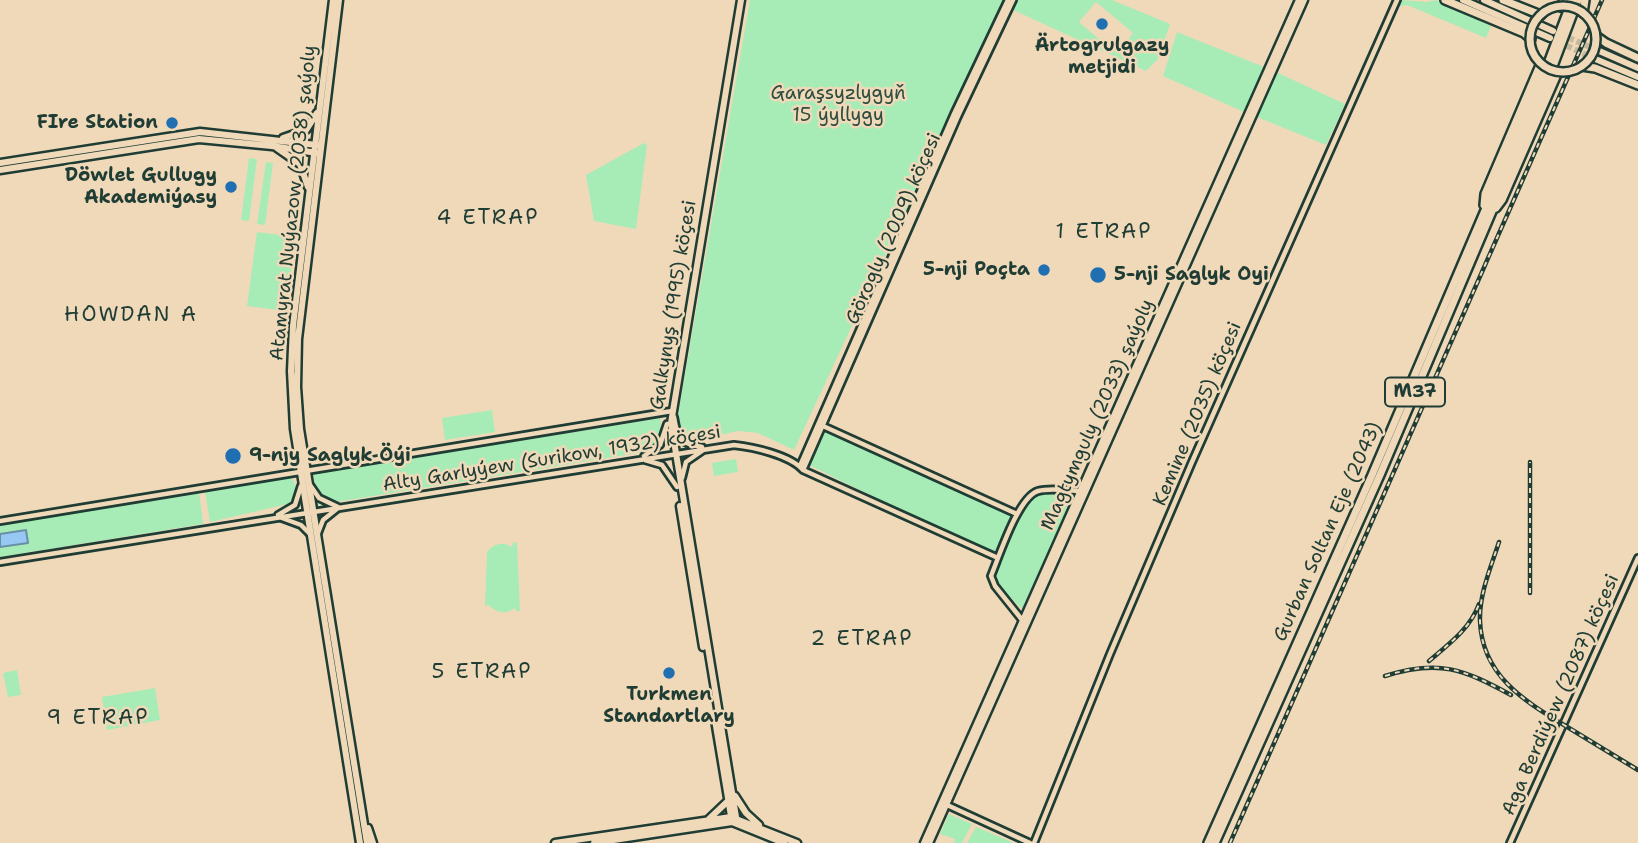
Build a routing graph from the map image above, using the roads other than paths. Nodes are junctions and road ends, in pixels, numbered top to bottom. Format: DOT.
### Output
graph roads {
  1 [pos="333,0"];
  2 [pos="339,0"];
  3 [pos="740,0"];
  4 [pos="1010,0"];
  5 [pos="1302,0"];
  6 [pos="1397,0"];
  7 [pos="1463,0"];
  8 [pos="1484,0"];
  9 [pos="1503,0"];
  10 [pos="1572,0"];
  11 [pos="1578,0"];
  12 [pos="1585,0"];
  13 [pos="1446,1"];
  14 [pos="1563,3"];
  15 [pos="1583,13"];
  16 [pos="1541,15"];
  17 [pos="1596,36"];
  18 [pos="1531,39"];
  19 [pos="1597,50"];
  20 [pos="1593,58"];
  21 [pos="1638,58"];
  22 [pos="1541,63"];
  23 [pos="1582,66"];
  24 [pos="1638,68"];
  25 [pos="1558,72"];
  26 [pos="1638,78"];
  27 [pos="1638,85"];
  28 [pos="320,108"];
  29 [pos="273,143"];
  30 [pos="318,145"];
  31 [pos="318,153"];
  32 [pos="0,163"];
  33 [pos="0,170"];
  34 [pos="309,192"];
  35 [pos="1487,213"];
  36 [pos="671,410"];
  37 [pos="667,425"];
  38 [pos="820,425"];
  39 [pos="706,449"];
  40 [pos="673,453"];
  41 [pos="640,459"];
  42 [pos="801,468"];
  43 [pos="305,476"];
  44 [pos="679,486"];
  45 [pos="1083,492"];
  46 [pos="339,507"];
  47 [pos="310,511"];
  48 [pos="1017,513"];
  49 [pos="274,517"];
  50 [pos="0,521"];
  51 [pos="314,536"];
  52 [pos="998,558"];
  53 [pos="1638,558"];
  54 [pos="0,562"];
  55 [pos="1023,621"];
  56 [pos="732,792"];
  57 [pos="728,801"];
  58 [pos="944,803"];
  59 [pos="361,807"];
  60 [pos="709,819"];
  61 [pos="734,820"];
  62 [pos="763,828"];
  63 [pos="360,843"];
  64 [pos="367,843"];
  65 [pos="373,843"];
  66 [pos="555,843"];
  67 [pos="594,843"];
  68 [pos="784,843"];
  69 [pos="796,843"];
  70 [pos="926,843"];
  71 [pos="1032,843"];
  72 [pos="1208,843"];
  73 [pos="1215,843"];
  74 [pos="1510,843"];
  1 -- 28 [label="main road, Atamyrat Nyýazow (2038) şaýoly"];
  2 -- 30 [label="main road, Atamyrat Nyýazow (2038) şaýoly"];
  3 -- 36 [label="main road, Galkynyş (1995) köçesi"];
  4 -- 38 [label="street, Görogly (2009) köçesi"];
  5 -- 45 [label="main road, Magtymguly (2033) şaýoly"];
  6 -- 71 [label="street, Kemine (2035) köçesi"];
  7 -- 8 [label="main road"];
  9 -- 16 [label="highway"];
  10 -- 35 [label="highway, Gurban Soltan Eje (2043) / M37"];
  11 -- 35 [label="highway, Gurban Soltan Eje (2043)"];
  12 -- 15 [label="highway"];
  13 -- 18 [label="highway"];
  14 -- 15 [label="highway, bridge"];
  14 -- 16 [label="highway, bridge"];
  15 -- 17 [label="highway, bridge"];
  16 -- 18 [label="highway, bridge"];
  17 -- 21 [label="highway"];
  17 -- 23 [label="highway, bridge"];
  18 -- 22 [label="highway, bridge"];
  19 -- 24 [label="main road"];
  20 -- 26 [label="main road"];
  22 -- 25 [label="highway, bridge"];
  22 -- 35 [label="highway"];
  23 -- 25 [label="highway, bridge"];
  23 -- 27 [label="highway"];
  25 -- 35 [label="highway"];
  28 -- 29 [label="main road"];
  28 -- 30 [label="main road, Atamyrat Nyýazow (2038) şaýoly"];
  29 -- 30 [label="main road"];
  29 -- 31 [label="main road"];
  29 -- 32 [label="main road"];
  29 -- 33 [label="main road"];
  29 -- 34 [label="main road"];
  30 -- 31 [label="main road, Atamyrat Nyýazow (2038) şaýoly"];
  31 -- 34 [label="main road, Atamyrat Nyýazow (2038) şaýoly"];
  31 -- 43 [label="main road, Atamyrat Nyýazow (2038) şaýoly"];
  34 -- 43 [label="main road, Atamyrat Nyýazow (2038) şaýoly"];
  35 -- 72 [label="highway, Gurban Soltan Eje (2043) / M37"];
  35 -- 73 [label="highway, Gurban Soltan Eje (2043) / M37"];
  36 -- 37 [label="main road, Galkynyş (1995) köçesi"];
  36 -- 39 [label="street"];
  36 -- 40 [label="main road, Galkynyş (1995) köçesi"];
  36 -- 43 [label="street"];
  37 -- 40 [label="main road, Galkynyş (1995) köçesi"];
  37 -- 41 [label="street"];
  38 -- 42 [label="street, Görogly (2009) köçesi"];
  38 -- 48 [label="street"];
  39 -- 40 [label="street, Alty Garlyýew (Surikow, 1932) köçesi"];
  39 -- 42 [label="street, Alty Garlyýew (Surikow, 1932) köçesi"];
  39 -- 44 [label="street"];
  40 -- 41 [label="street, Alty Garlyýew (Surikow, 1932) köçesi"];
  40 -- 44 [label="main road, Galkynyş (1995) köçesi"];
  41 -- 44 [label="street"];
  41 -- 46 [label="street, Alty Garlyýew (Surikow, 1932) köçesi"];
  42 -- 52 [label="street, Alty Garlyýew (Surikow, 1932) köçesi"];
  43 -- 46 [label="street"];
  43 -- 47 [label="main road, Atamyrat Nyýazow (2038) şaýoly"];
  43 -- 49 [label="street"];
  43 -- 50 [label="street"];
  44 -- 56 [label="main road, Galkynyş (1995) köçesi"];
  44 -- 57 [label="main road, Galkynyş (1995) köçesi"];
  45 -- 48 [label="street"];
  45 -- 55 [label="main road, Magtymguly (2033) şaýoly"];
  45 -- 58 [label="main road, Magtymguly (2033) şaýoly"];
  46 -- 47 [label="street, Alty Garlyýew (Surikow, 1932) köçesi"];
  46 -- 51 [label="street"];
  47 -- 49 [label="street, Alty Garlyýew (Surikow, 1932) köçesi"];
  47 -- 51 [label="main road, Atamyrat Nyýazow (2038) şaýoly"];
  48 -- 52 [label="street"];
  49 -- 51 [label="street"];
  49 -- 54 [label="street, Alty Garlyýew (Surikow, 1932) köçesi"];
  51 -- 59 [label="main road, Atamyrat Nyýazow (2038) şaýoly"];
  51 -- 63 [label="main road, Atamyrat Nyýazow (2038) şaýoly"];
  52 -- 55 [label="street"];
  53 -- 74 [label="street, Aga Berdiýew (2087) köçesi"];
  55 -- 58 [label="main road, Magtymguly (2033) şaýoly"];
  56 -- 61 [label="main road, Galkynyş (1995) köçesi"];
  56 -- 62 [label="main road"];
  57 -- 60 [label="main road"];
  57 -- 61 [label="main road, Galkynyş (1995) köçesi"];
  58 -- 70 [label="main road, Magtymguly (2033) şaýoly"];
  58 -- 71 [label="street"];
  59 -- 64 [label="main road, Atamyrat Nyýazow (2038) şaýoly"];
  59 -- 65 [label="main road"];
  60 -- 61 [label="main road"];
  60 -- 66 [label="main road"];
  61 -- 62 [label="main road"];
  61 -- 67 [label="main road"];
  61 -- 68 [label="main road"];
  62 -- 69 [label="main road"];
}
